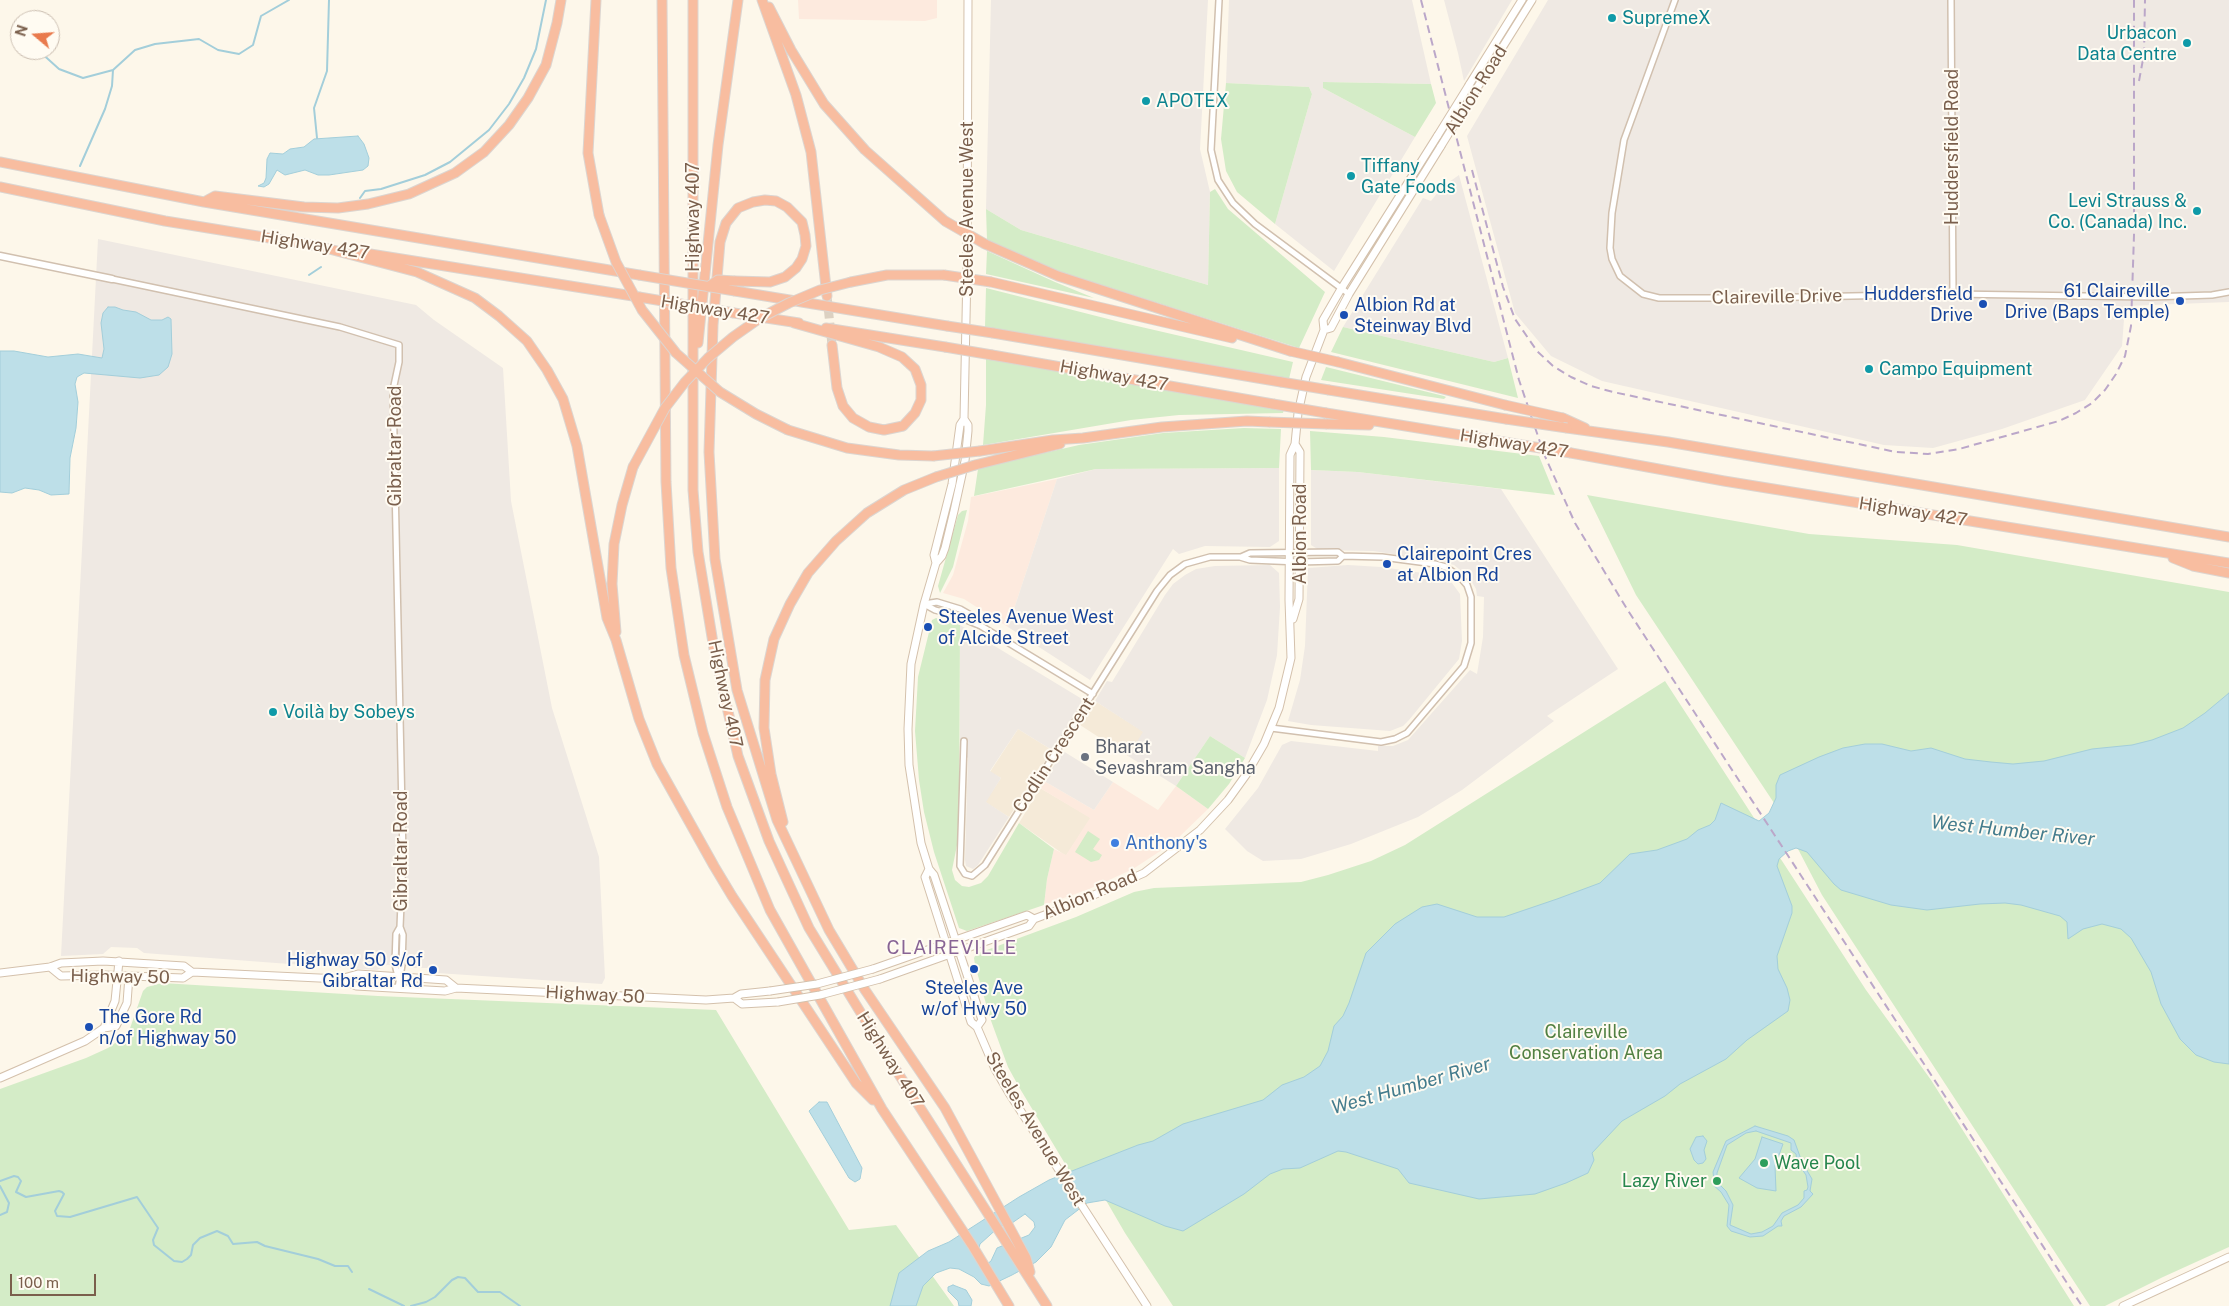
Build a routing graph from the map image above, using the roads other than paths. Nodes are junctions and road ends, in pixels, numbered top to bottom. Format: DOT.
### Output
graph roads {
  1 [pos="561,0"];
  2 [pos="596,0"];
  3 [pos="662,0"];
  4 [pos="693,0"];
  5 [pos="738,0"];
  6 [pos="763,0"];
  7 [pos="968,0"];
  8 [pos="1219,0"];
  9 [pos="1522,0"];
  10 [pos="1532,0"];
  11 [pos="1675,0"];
  12 [pos="1951,0"];
  13 [pos="0,162"];
  14 [pos="0,187"];
  15 [pos="204,202"];
  16 [pos="314,245"];
  17 [pos="0,256"];
  18 [pos="112,279"];
  19 [pos="708,287"];
  20 [pos="1341,288"];
  21 [pos="2229,292"];
  22 [pos="1349,294"];
  23 [pos="1952,294"];
  24 [pos="826,296"];
  25 [pos="794,323"];
  26 [pos="1324,330"];
  27 [pos="832,345"];
  28 [pos="1290,351"];
  29 [pos="693,396"];
  30 [pos="1397,425"];
  31 [pos="1592,431"];
  32 [pos="1083,438"];
  33 [pos="1295,444"];
  34 [pos="2229,537"];
  35 [pos="1290,553"];
  36 [pos="1299,553"];
  37 [pos="2161,553"];
  38 [pos="1343,556"];
  39 [pos="1240,557"];
  40 [pos="1290,562"];
  41 [pos="1299,562"];
  42 [pos="2229,563"];
  43 [pos="2229,573"];
  44 [pos="924,604"];
  45 [pos="1291,624"];
  46 [pos="616,640"];
  47 [pos="1093,694"];
  48 [pos="1271,728"];
  49 [pos="964,741"];
  50 [pos="784,835"];
  51 [pos="929,869"];
  52 [pos="1034,919"];
  53 [pos="956,940"];
  54 [pos="946,944"];
  55 [pos="959,951"];
  56 [pos="949,954"];
  57 [pos="119,961"];
  58 [pos="50,967"];
  59 [pos="192,972"];
  60 [pos="0,973"];
  61 [pos="118,975"];
  62 [pos="129,976"];
  63 [pos="398,977"];
  64 [pos="340,979"];
  65 [pos="398,988"];
  66 [pos="456,988"];
  67 [pos="734,998"];
  68 [pos="977,1027"];
  69 [pos="104,1028"];
  70 [pos="0,1078"];
  71 [pos="882,1109"];
  72 [pos="2229,1257"];
  73 [pos="1034,1285"];
  74 [pos="1009,1306"];
  75 [pos="1048,1306"];
  76 [pos="1146,1306"];
  77 [pos="2122,1306"];
  1 -- 15 [label="highway"];
  2 -- 32 [label="highway, bridge"];
  3 -- 71 [label="highway, Highway 407"];
  4 -- 29 [label="highway, Highway 407"];
  5 -- 29 [label="highway"];
  6 -- 24 [label="highway"];
  6 -- 28 [label="highway, bridge"];
  7 -- 44 [label="main road, Steeles Avenue West"];
  8 -- 20 [label="street"];
  9 -- 20 [label="main road, Albion Road, bridge"];
  10 -- 22 [label="main road, Albion Road, bridge"];
  11 -- 23 [label="street, Claireville Drive"];
  12 -- 23 [label="street, Huddersfield Road"];
  13 -- 15 [label="highway, Highway 427"];
  14 -- 16 [label="highway, Highway 427"];
  15 -- 19 [label="highway, Highway 427, bridge"];
  16 -- 25 [label="highway, Highway 427, bridge"];
  16 -- 46 [label="highway"];
  17 -- 18 [label="street, Gibraltar Road"];
  18 -- 63 [label="street, Gibraltar Road"];
  19 -- 31 [label="highway, Highway 427, bridge"];
  19 -- 50 [label="highway, bridge"];
  20 -- 22 [label="street"];
  20 -- 26 [label="main road, Albion Road"];
  21 -- 23 [label="street, Claireville Drive"];
  22 -- 26 [label="main road, Albion Road"];
  25 -- 27 [label="highway"];
  25 -- 30 [label="highway, Highway 427, bridge"];
  26 -- 33 [label="main road, Albion Road"];
  28 -- 31 [label="highway, bridge"];
  28 -- 46 [label="highway, bridge"];
  29 -- 73 [label="highway, Highway 407"];
  30 -- 32 [label="highway, bridge"];
  30 -- 37 [label="highway, Highway 427, bridge"];
  31 -- 34 [label="highway, Highway 427"];
  32 -- 50 [label="highway, bridge"];
  33 -- 35 [label="main road, Albion Road"];
  33 -- 36 [label="main road, Albion Road"];
  35 -- 36 [label="street, Codlin Crescent"];
  35 -- 39 [label="street, Codlin Crescent"];
  35 -- 40 [label="main road, Albion Road"];
  36 -- 38 [label="street, Codlin Crescent"];
  36 -- 41 [label="main road, Albion Road"];
  37 -- 42 [label="highway, Highway 427"];
  37 -- 43 [label="highway"];
  38 -- 41 [label="street, Codlin Crescent"];
  38 -- 48 [label="street"];
  39 -- 40 [label="street, Codlin Crescent"];
  39 -- 47 [label="street, Codlin Crescent"];
  40 -- 41 [label="street, Codlin Crescent"];
  40 -- 45 [label="main road, Albion Road"];
  41 -- 45 [label="main road, Albion Road"];
  44 -- 47 [label="street"];
  44 -- 51 [label="main road, Steeles Avenue West"];
  45 -- 48 [label="main road, Albion Road"];
  46 -- 71 [label="highway"];
  47 -- 49 [label="street, Codlin Crescent"];
  48 -- 52 [label="main road, Albion Road"];
  50 -- 73 [label="highway"];
  51 -- 53 [label="main road, Steeles Avenue West"];
  51 -- 54 [label="main road, Steeles Avenue West"];
  52 -- 53 [label="main road, Albion Road"];
  52 -- 55 [label="main road, Albion Road"];
  53 -- 54 [label="main road, Highway 50"];
  53 -- 55 [label="main road, Steeles Avenue West"];
  54 -- 56 [label="main road, Steeles Avenue West"];
  54 -- 67 [label="main road, Highway 50, bridge"];
  55 -- 56 [label="main road, Albion Road"];
  55 -- 68 [label="main road, Steeles Avenue West"];
  56 -- 67 [label="main road, Highway 50, bridge"];
  56 -- 68 [label="main road, Steeles Avenue West"];
  57 -- 58 [label="main road, Highway 50"];
  57 -- 59 [label="main road, Highway 50"];
  57 -- 61 [label="main road"];
  58 -- 60 [label="main road, Highway 50"];
  58 -- 61 [label="main road, Highway 50"];
  59 -- 62 [label="main road, Highway 50"];
  59 -- 64 [label="main road, Highway 50"];
  61 -- 62 [label="main road, Highway 50"];
  61 -- 69 [label="main road"];
  62 -- 69 [label="main road"];
  63 -- 64 [label="main road, Highway 50"];
  63 -- 65 [label="street, Gibraltar Road"];
  63 -- 66 [label="main road, Highway 50"];
  64 -- 65 [label="main road, Highway 50"];
  65 -- 66 [label="main road, Highway 50"];
  66 -- 67 [label="main road, Highway 50"];
  68 -- 76 [label="main road, Steeles Avenue West"];
  69 -- 70 [label="main road"];
  71 -- 74 [label="highway, Highway 407"];
  72 -- 77 [label="main road"];
  73 -- 75 [label="highway, Highway 407"];
}
